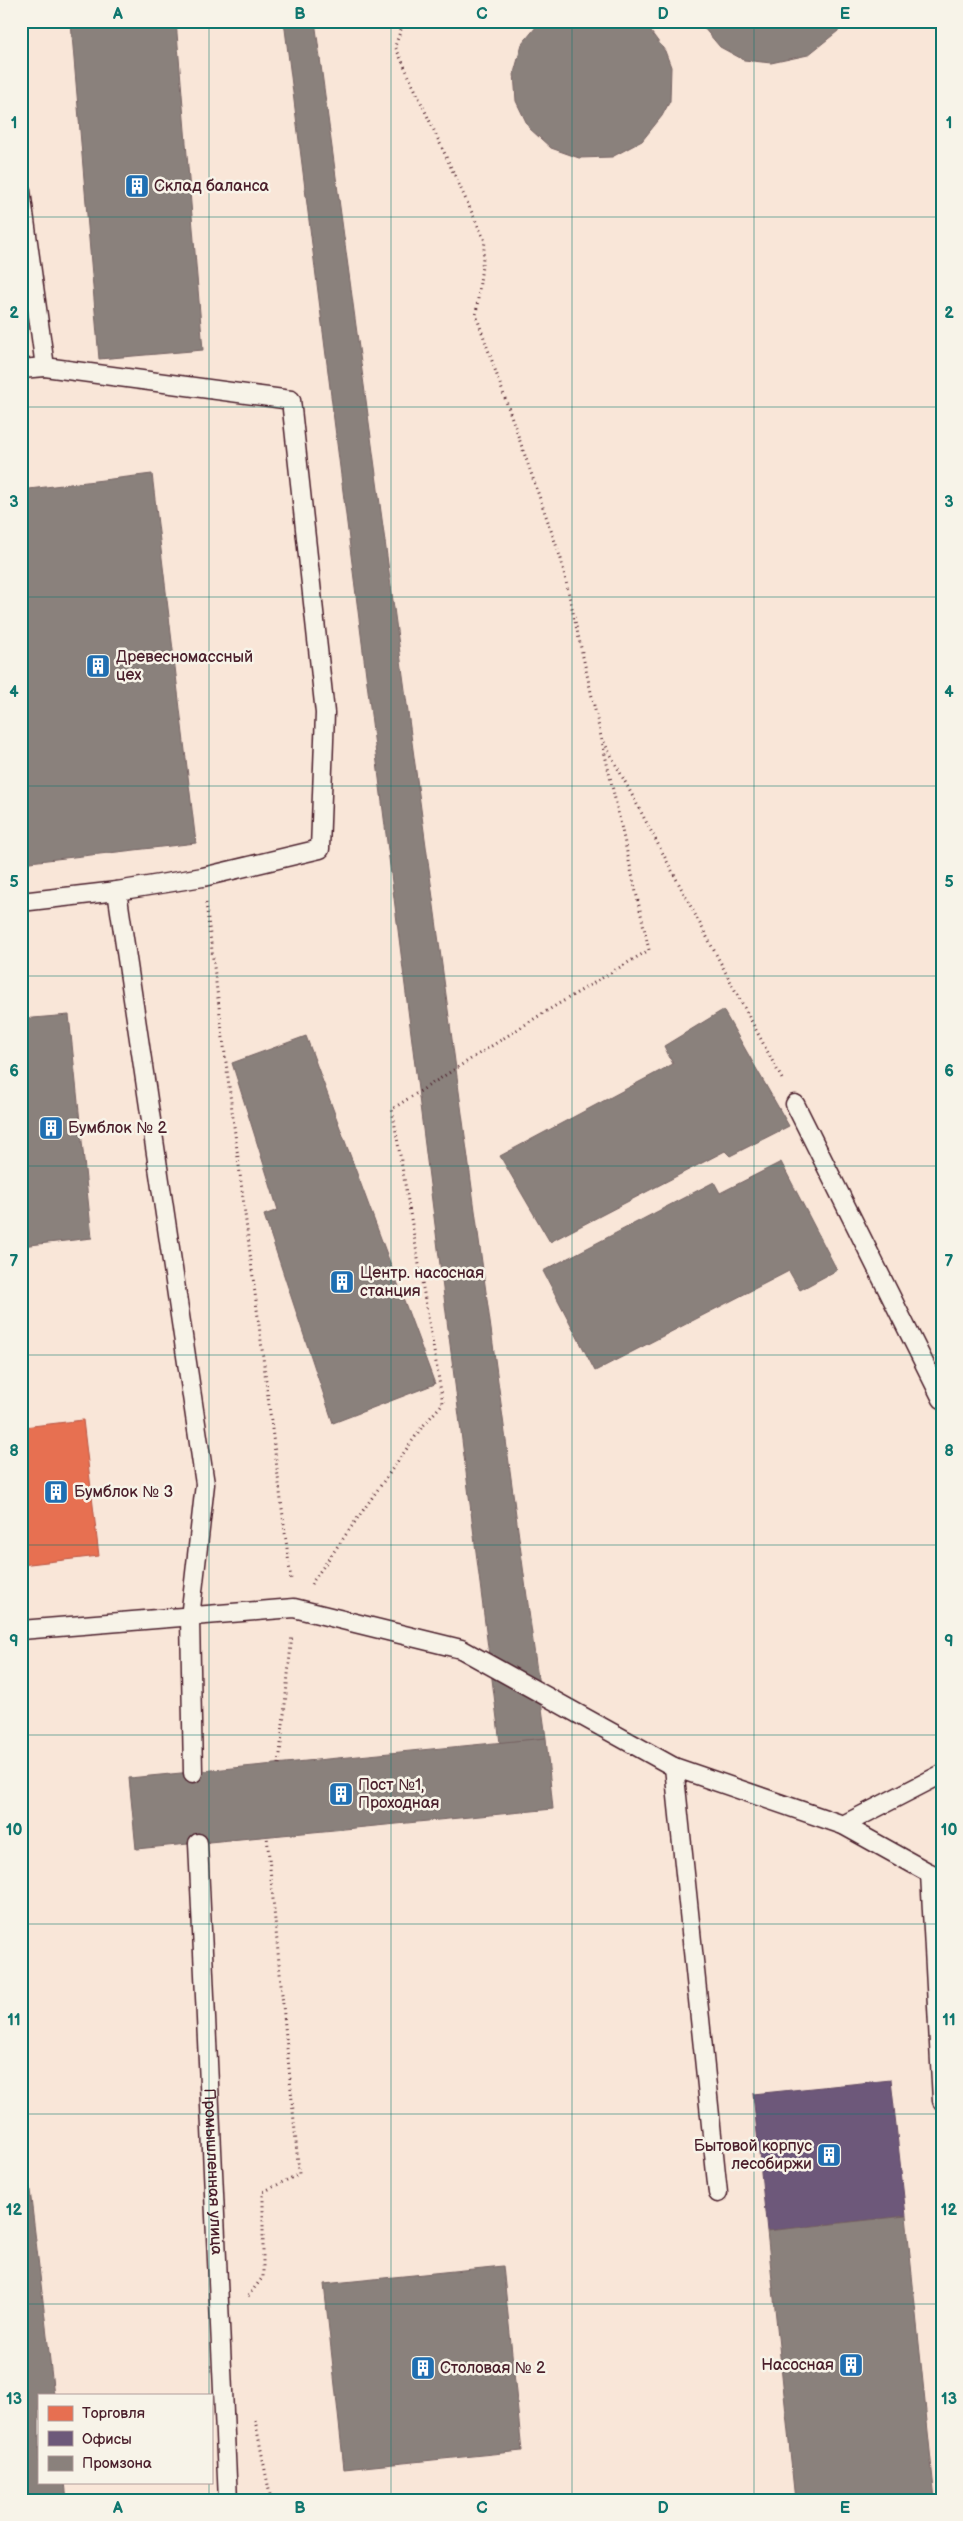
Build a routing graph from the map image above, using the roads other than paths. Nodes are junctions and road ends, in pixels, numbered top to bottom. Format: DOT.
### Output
graph roads {
  1 [pos="21,191"];
  2 [pos="45,366"];
  3 [pos="21,368"];
  4 [pos="117,891"];
  5 [pos="21,902"];
  6 [pos="795,1104"];
  7 [pos="942,1399"];
  8 [pos="190,1618"];
  9 [pos="21,1630"];
  10 [pos="674,1767"];
  11 [pos="193,1773"];
  12 [pos="942,1774"];
  13 [pos="843,1825"];
  14 [pos="198,1843"];
  15 [pos="936,1876"];
  16 [pos="942,2100"];
  17 [pos="718,2193"];
  18 [pos="228,2500"];
  1 -- 2 [label="lane"];
  2 -- 3 [label="lane"];
  2 -- 4 [label="lane"];
  4 -- 5 [label="lane"];
  4 -- 8 [label="lane"];
  6 -- 7 [label="lane"];
  8 -- 9 [label="lane"];
  8 -- 10 [label="lane"];
  8 -- 11 [label="lane"];
  10 -- 13 [label="lane"];
  10 -- 17 [label="lane"];
  12 -- 13 [label="lane"];
  13 -- 15 [label="lane"];
  14 -- 18 [label="lane, Промышленная улица"];
  15 -- 16 [label="lane"];
}
